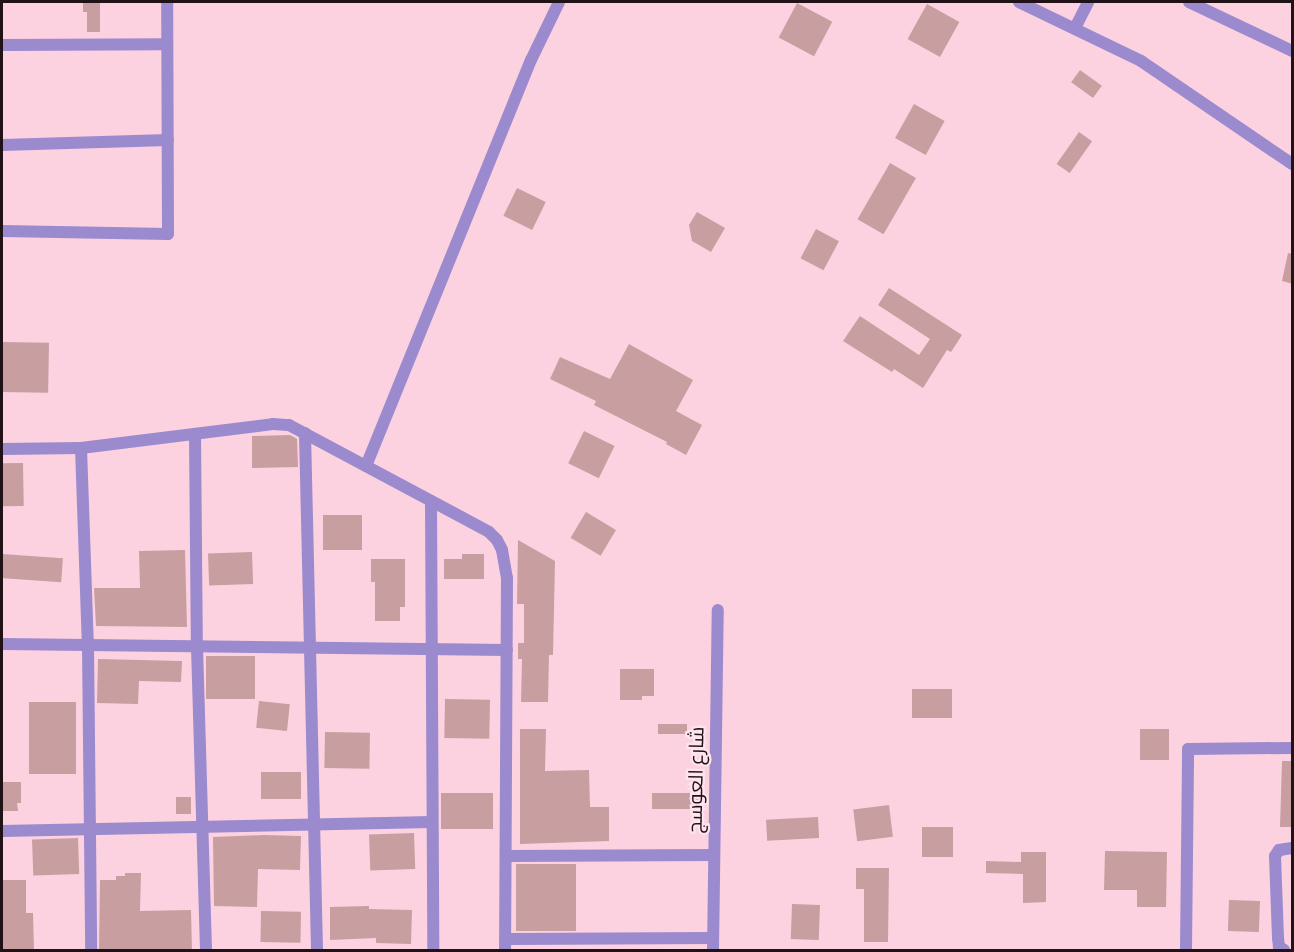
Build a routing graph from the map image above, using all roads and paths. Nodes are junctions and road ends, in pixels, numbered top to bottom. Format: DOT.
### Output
graph roads {
  1 [pos="168,2"];
  2 [pos="559,2"];
  3 [pos="1019,2"];
  4 [pos="1088,2"];
  5 [pos="1189,2"];
  6 [pos="1075,28"];
  7 [pos="168,44"];
  8 [pos="2,45"];
  9 [pos="1292,50"];
  10 [pos="168,140"];
  11 [pos="2,145"];
  12 [pos="1293,164"];
  13 [pos="2,231"];
  14 [pos="305,433"];
  15 [pos="195,434"];
  16 [pos="81,448"];
  17 [pos="2,449"];
  18 [pos="366,466"];
  19 [pos="431,501"];
  20 [pos="718,610"];
  21 [pos="2,644"];
  22 [pos="88,645"];
  23 [pos="197,647"];
  24 [pos="310,648"];
  25 [pos="432,649"];
  26 [pos="507,650"];
  27 [pos="1293,748"];
  28 [pos="432,822"];
  29 [pos="314,825"];
  30 [pos="202,828"];
  31 [pos="88,829"];
  32 [pos="2,831"];
  33 [pos="1293,848"];
  34 [pos="714,855"];
  35 [pos="506,856"];
  36 [pos="713,944"];
  37 [pos="506,945"];
  38 [pos="92,951"];
  39 [pos="206,951"];
  40 [pos="317,951"];
  41 [pos="433,951"];
  42 [pos="1186,951"];
  43 [pos="1284,951"];
  1 -- 7 [label="street"];
  2 -- 18 [label="street"];
  3 -- 6 [label="street"];
  4 -- 6 [label="street"];
  5 -- 9 [label="street"];
  6 -- 12 [label="street"];
  7 -- 8 [label="street"];
  7 -- 10 [label="street"];
  10 -- 11 [label="street"];
  10 -- 13 [label="street"];
  14 -- 15 [label="street"];
  14 -- 18 [label="street"];
  14 -- 24 [label="street"];
  15 -- 16 [label="street"];
  15 -- 23 [label="street"];
  16 -- 17 [label="street"];
  16 -- 22 [label="street"];
  18 -- 19 [label="street"];
  19 -- 25 [label="street"];
  19 -- 26 [label="street"];
  20 -- 34 [label="street, شارع العوسج"];
  21 -- 22 [label="street"];
  22 -- 23 [label="street"];
  22 -- 31 [label="street"];
  23 -- 24 [label="street"];
  23 -- 30 [label="street"];
  24 -- 25 [label="street"];
  24 -- 29 [label="street"];
  25 -- 26 [label="street"];
  25 -- 28 [label="street"];
  26 -- 35 [label="street"];
  27 -- 42 [label="street"];
  28 -- 29 [label="street"];
  28 -- 41 [label="street"];
  29 -- 30 [label="street"];
  29 -- 40 [label="street"];
  30 -- 31 [label="street"];
  30 -- 39 [label="street"];
  31 -- 32 [label="street"];
  31 -- 38 [label="street"];
  33 -- 43 [label="street"];
  34 -- 35 [label="street"];
  34 -- 36 [label="street, شارع العوسج"];
  35 -- 37 [label="street"];
  36 -- 37 [label="street"];
}
